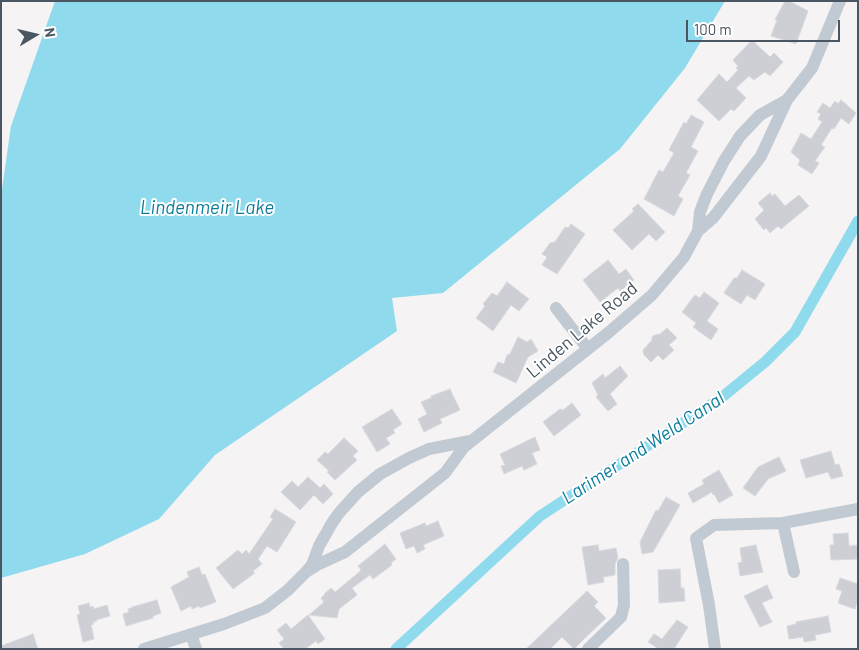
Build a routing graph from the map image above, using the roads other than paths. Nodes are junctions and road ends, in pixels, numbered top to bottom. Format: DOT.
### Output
graph roads {
  1 [pos="840,1"];
  2 [pos="787,100"];
  3 [pos="698,231"];
  4 [pos="556,308"];
  5 [pos="588,349"];
  6 [pos="472,441"];
  7 [pos="858,509"];
  8 [pos="783,523"];
  9 [pos="623,564"];
  10 [pos="306,572"];
  11 [pos="794,572"];
  12 [pos="191,634"];
  13 [pos="144,649"];
  14 [pos="196,649"];
  15 [pos="588,649"];
  16 [pos="715,649"];
  1 -- 2 [label="street, Linden Lake Road"];
  2 -- 3 [label="street, Linden Lake Road"];
  2 -- 3 [label="street, Linden Lake Road"];
  3 -- 5 [label="street, Linden Lake Road"];
  4 -- 5 [label="street"];
  5 -- 6 [label="street, Linden Lake Road"];
  6 -- 10 [label="street, Linden Lake Road"];
  6 -- 10 [label="street, Linden Lake Road"];
  7 -- 8 [label="street"];
  8 -- 11 [label="street"];
  8 -- 16 [label="street"];
  9 -- 15 [label="street"];
  10 -- 12 [label="street, Linden Lake Road"];
  12 -- 13 [label="street, Linden Lake Road"];
  12 -- 14 [label="street"];
}
